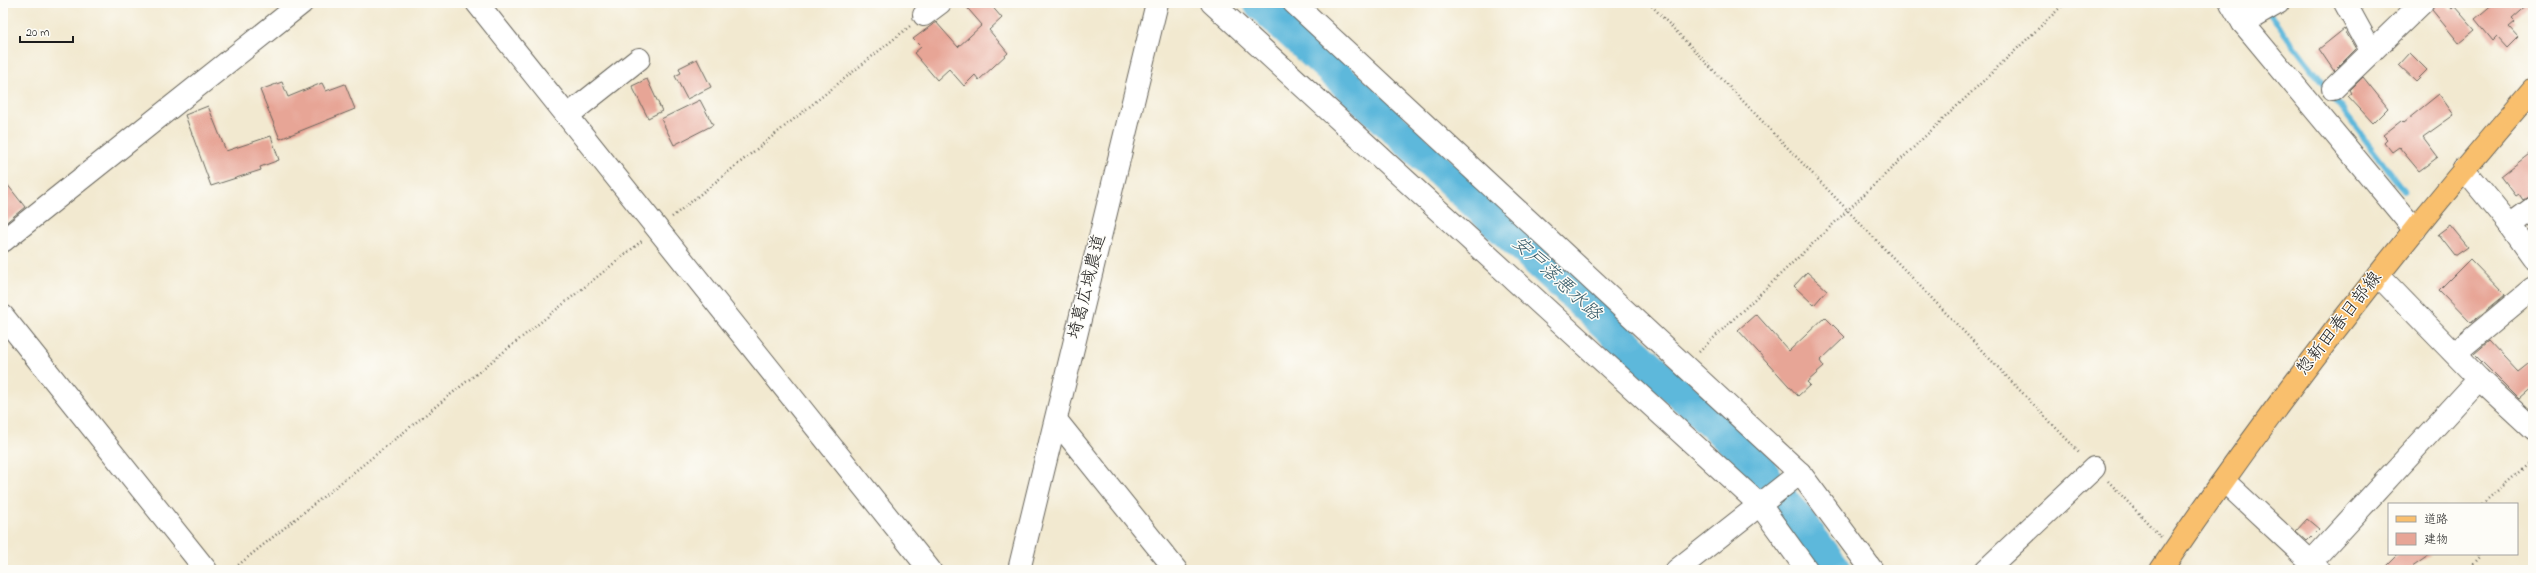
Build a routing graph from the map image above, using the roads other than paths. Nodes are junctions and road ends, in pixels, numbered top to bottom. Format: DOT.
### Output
graph roads {
  1 [pos="302,3"];
  2 [pos="477,3"];
  3 [pos="1157,3"];
  4 [pos="1212,3"];
  5 [pos="2231,3"];
  6 [pos="2278,3"];
  7 [pos="2345,3"];
  8 [pos="2422,3"];
  9 [pos="1306,7"];
  10 [pos="2243,23"];
  11 [pos="2372,52"];
  12 [pos="639,59"];
  13 [pos="2332,89"];
  14 [pos="2533,89"];
  15 [pos="567,116"];
  16 [pos="2464,169"];
  17 [pos="2533,208"];
  18 [pos="2510,224"];
  19 [pos="2415,230"];
  20 [pos="3,241"];
  21 [pos="2533,257"];
  22 [pos="2378,275"];
  23 [pos="2533,288"];
  24 [pos="3,316"];
  25 [pos="2455,353"];
  26 [pos="2479,379"];
  27 [pos="1056,420"];
  28 [pos="2533,429"];
  29 [pos="2094,468"];
  30 [pos="1800,473"];
  31 [pos="2224,481"];
  32 [pos="1760,505"];
  33 [pos="2315,566"];
  34 [pos="206,570"];
  35 [pos="930,570"];
  36 [pos="1019,570"];
  37 [pos="1176,570"];
  38 [pos="1677,570"];
  39 [pos="1807,570"];
  40 [pos="1872,570"];
  41 [pos="1987,570"];
  42 [pos="2161,570"];
  1 -- 20 [label="street"];
  2 -- 15 [label="street"];
  3 -- 27 [label="street, 埼葛広域農道"];
  4 -- 32 [label="street"];
  5 -- 10 [label="street"];
  6 -- 10 [label="street"];
  7 -- 11 [label="street"];
  8 -- 11 [label="street"];
  9 -- 30 [label="street"];
  10 -- 19 [label="street"];
  11 -- 13 [label="street"];
  12 -- 15 [label="street"];
  14 -- 16 [label="main road, 惣新田春日部線"];
  15 -- 35 [label="street"];
  16 -- 18 [label="street"];
  16 -- 19 [label="main road, 惣新田春日部線"];
  17 -- 18 [label="street"];
  18 -- 21 [label="street"];
  19 -- 22 [label="main road, 惣新田春日部線"];
  22 -- 25 [label="street"];
  22 -- 31 [label="main road, 惣新田春日部線"];
  23 -- 25 [label="street"];
  24 -- 34 [label="street"];
  25 -- 26 [label="street"];
  26 -- 28 [label="street"];
  26 -- 33 [label="street"];
  27 -- 36 [label="street, 埼葛広域農道"];
  27 -- 37 [label="street"];
  29 -- 41 [label="street"];
  30 -- 32 [label="street"];
  30 -- 40 [label="street"];
  31 -- 33 [label="street"];
  31 -- 42 [label="main road, 惣新田春日部線"];
  32 -- 38 [label="street"];
  32 -- 39 [label="street"];
}
